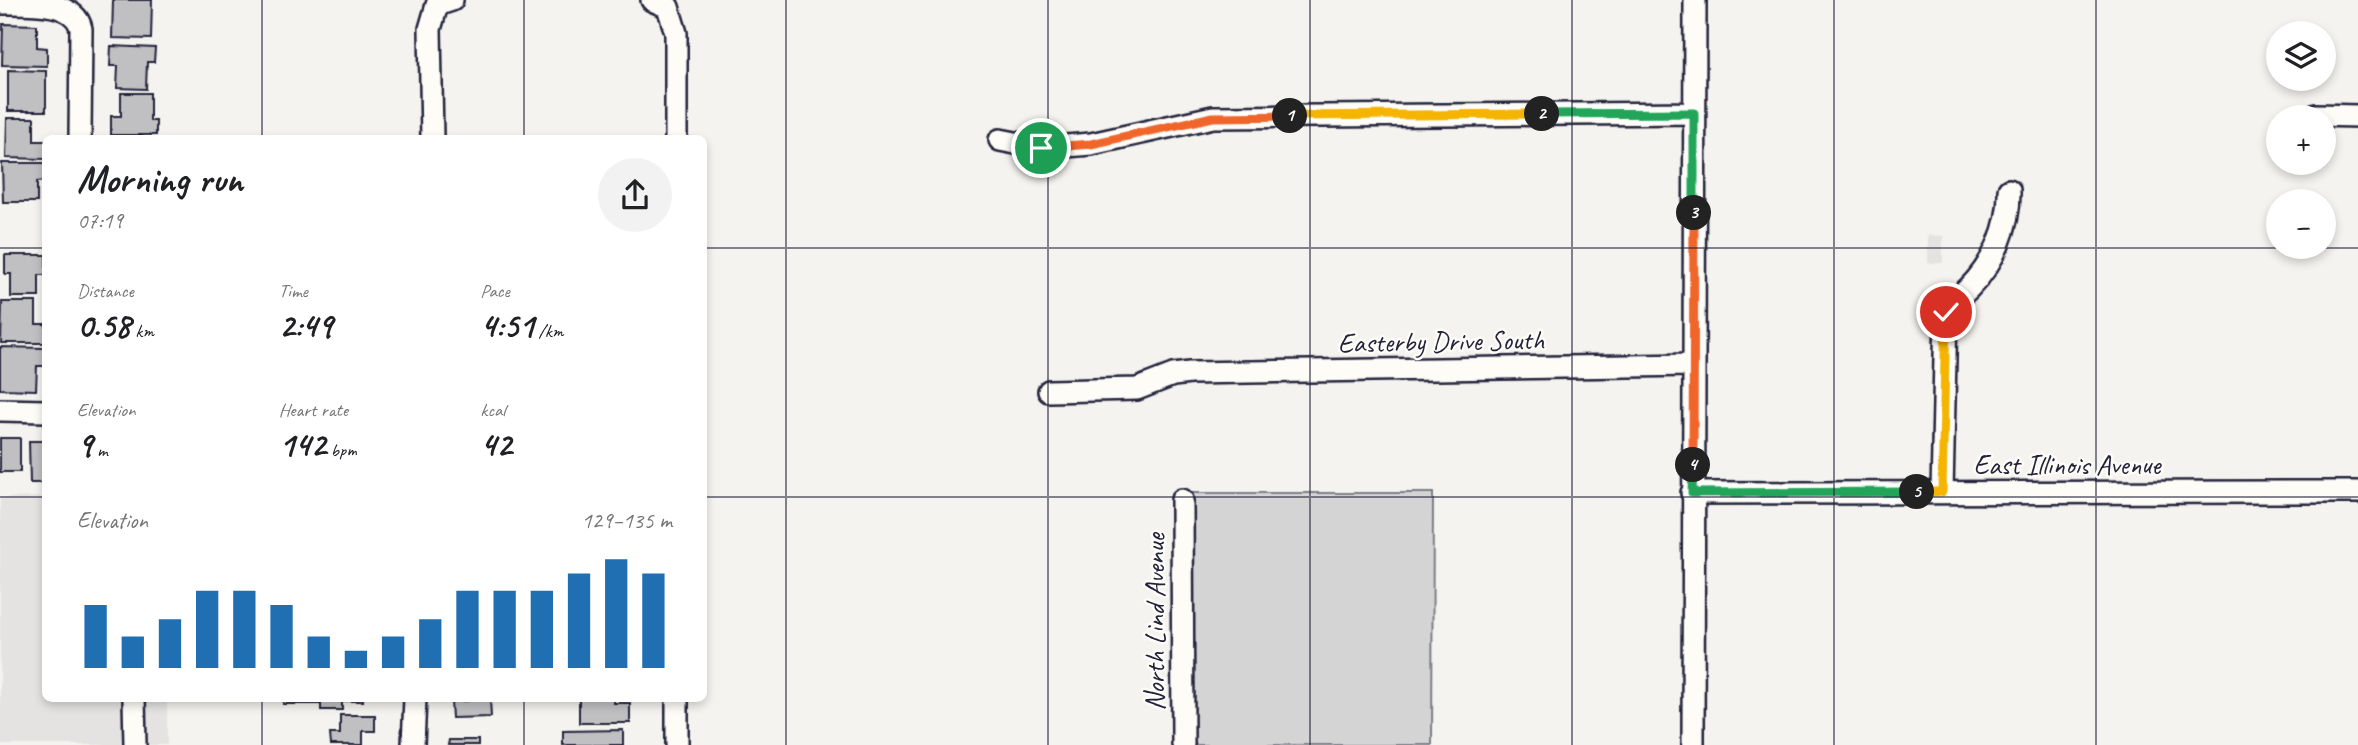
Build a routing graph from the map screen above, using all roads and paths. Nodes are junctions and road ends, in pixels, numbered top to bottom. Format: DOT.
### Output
graph roads {
  1 [pos="1695,0"];
  2 [pos="0,2"];
  3 [pos="445,3"];
  4 [pos="660,4"];
  5 [pos="1694,113"];
  6 [pos="2336,115"];
  7 [pos="2358,116"];
  8 [pos="80,135"];
  9 [pos="432,135"];
  10 [pos="676,135"];
  11 [pos="1000,140"];
  12 [pos="2009,190"];
  13 [pos="1693,365"];
  14 [pos="1049,391"];
  15 [pos="0,410"];
  16 [pos="42,411"];
  17 [pos="1942,492"];
  18 [pos="2358,492"];
  19 [pos="1692,493"];
  20 [pos="1182,499"];
  21 [pos="134,702"];
  22 [pos="415,702"];
  23 [pos="677,702"];
  24 [pos="135,745"];
  25 [pos="413,745"];
  26 [pos="677,745"];
  27 [pos="1183,745"];
  28 [pos="1693,745"];
  1 -- 5 [label="street"];
  2 -- 8 [label="street"];
  3 -- 9 [label="street"];
  4 -- 10 [label="street"];
  5 -- 11 [label="street"];
  5 -- 13 [label="street"];
  6 -- 7 [label="street"];
  12 -- 17 [label="street"];
  13 -- 14 [label="street, Easterby Drive South"];
  13 -- 19 [label="street"];
  15 -- 16 [label="street"];
  17 -- 18 [label="street, East Illinois Avenue"];
  17 -- 19 [label="street, East Illinois Avenue"];
  19 -- 28 [label="street"];
  20 -- 27 [label="street, North Lind Avenue"];
  21 -- 24 [label="street"];
  22 -- 25 [label="street"];
  23 -- 26 [label="street"];
}
